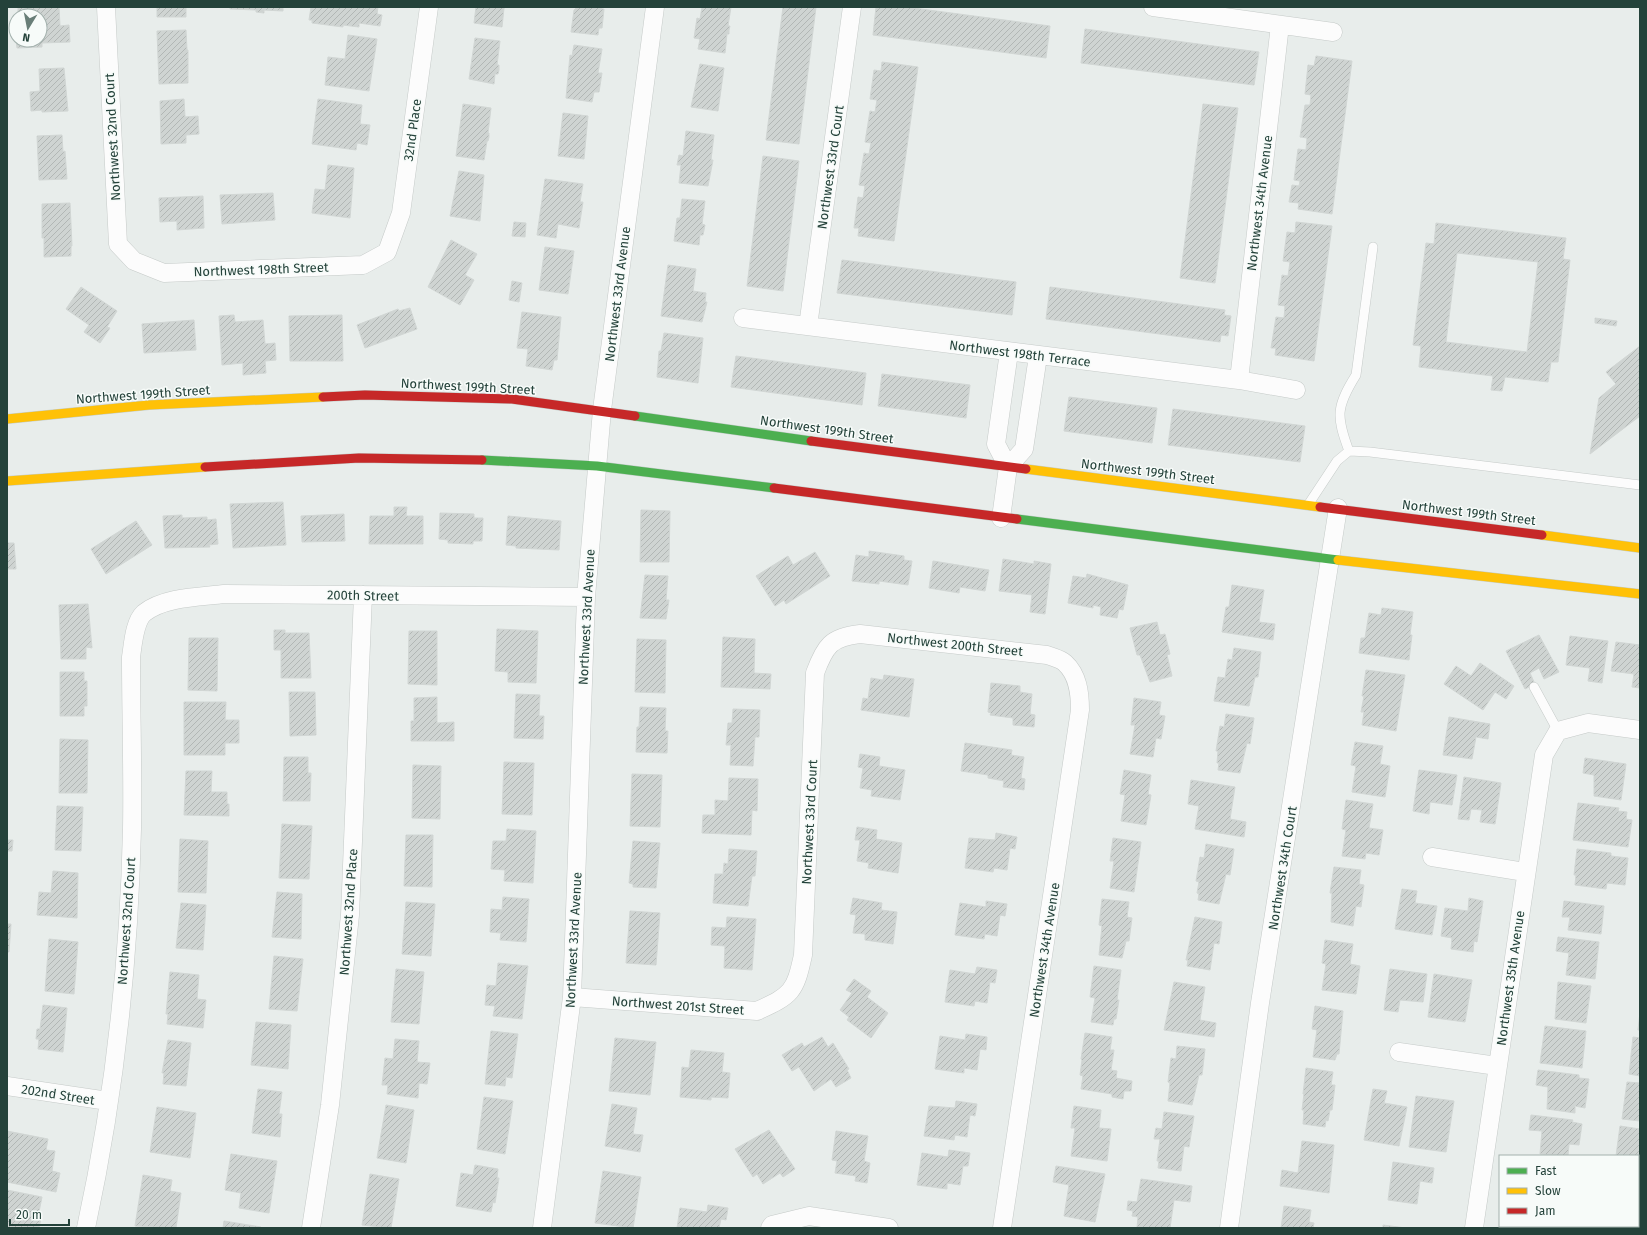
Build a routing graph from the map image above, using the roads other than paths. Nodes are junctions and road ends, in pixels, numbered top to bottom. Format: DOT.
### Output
graph roads {
  1 [pos="106,7"];
  2 [pos="429,7"];
  3 [pos="655,7"];
  4 [pos="852,7"];
  5 [pos="1153,7"];
  6 [pos="1280,25"];
  7 [pos="1333,32"];
  8 [pos="1373,248"];
  9 [pos="387,252"];
  10 [pos="134,261"];
  11 [pos="743,318"];
  12 [pos="808,326"];
  13 [pos="1009,352"];
  14 [pos="1038,356"];
  15 [pos="1239,380"];
  16 [pos="1296,390"];
  17 [pos="602,410"];
  18 [pos="7,419"];
  19 [pos="1349,451"];
  20 [pos="597,466"];
  21 [pos="1008,467"];
  22 [pos="7,481"];
  23 [pos="1640,485"];
  24 [pos="1308,505"];
  25 [pos="1338,508"];
  26 [pos="1001,518"];
  27 [pos="1640,548"];
  28 [pos="1330,560"];
  29 [pos="1640,594"];
  30 [pos="363,595"];
  31 [pos="586,597"];
  32 [pos="143,614"];
  33 [pos="832,643"];
  34 [pos="1073,674"];
  35 [pos="1534,687"];
  36 [pos="1640,730"];
  37 [pos="1558,731"];
  38 [pos="1432,857"];
  39 [pos="1525,872"];
  40 [pos="572,997"];
  41 [pos="783,999"];
  42 [pos="1399,1052"];
  43 [pos="1497,1066"];
  44 [pos="7,1086"];
  45 [pos="108,1101"];
  46 [pos="771,1226"];
  47 [pos="86,1228"];
  48 [pos="311,1228"];
  49 [pos="542,1228"];
  50 [pos="889,1228"];
  51 [pos="1002,1228"];
  52 [pos="1229,1228"];
  53 [pos="1474,1228"];
  1 -- 10 [label="street, Northwest 32nd Court"];
  2 -- 9 [label="street, 32nd Place"];
  3 -- 17 [label="street, Northwest 33rd Avenue"];
  4 -- 12 [label="street, Northwest 33rd Court"];
  5 -- 6 [label="street"];
  6 -- 7 [label="street"];
  6 -- 15 [label="street, Northwest 34th Avenue"];
  8 -- 19 [label="lane"];
  9 -- 10 [label="street, Northwest 198th Street"];
  11 -- 12 [label="street, Northwest 198th Terrace"];
  12 -- 13 [label="street, Northwest 198th Terrace"];
  13 -- 14 [label="street, Northwest 198th Terrace"];
  13 -- 21 [label="street"];
  14 -- 15 [label="street, Northwest 198th Terrace"];
  14 -- 21 [label="street"];
  15 -- 16 [label="street, Northwest 198th Terrace"];
  17 -- 18 [label="main road, Northwest 199th Street"];
  17 -- 20 [label="street, Northwest 33rd Avenue"];
  17 -- 21 [label="main road, Northwest 199th Street"];
  19 -- 23 [label="lane"];
  19 -- 24 [label="lane"];
  20 -- 22 [label="main road"];
  20 -- 26 [label="main road"];
  20 -- 31 [label="street, Northwest 33rd Avenue"];
  21 -- 24 [label="main road, Northwest 199th Street"];
  21 -- 26 [label="street"];
  24 -- 25 [label="main road, Northwest 199th Street"];
  25 -- 27 [label="main road, Northwest 199th Street"];
  25 -- 28 [label="street, Northwest 34th Court"];
  26 -- 28 [label="main road"];
  28 -- 29 [label="main road"];
  28 -- 52 [label="street, Northwest 34th Court"];
  30 -- 31 [label="street, 200th Street"];
  30 -- 32 [label="street, 200th Street"];
  30 -- 48 [label="street, Northwest 32nd Place"];
  31 -- 40 [label="street, Northwest 33rd Avenue"];
  32 -- 45 [label="street, Northwest 32nd Court"];
  33 -- 34 [label="street, Northwest 200th Street"];
  33 -- 41 [label="street, Northwest 33rd Court"];
  34 -- 51 [label="street, Northwest 34th Avenue"];
  35 -- 37 [label="lane"];
  36 -- 37 [label="street"];
  37 -- 39 [label="street, Northwest 35th Avenue"];
  38 -- 39 [label="street"];
  39 -- 43 [label="street, Northwest 35th Avenue"];
  40 -- 41 [label="street, Northwest 201st Street"];
  40 -- 49 [label="street, Northwest 33rd Avenue"];
  42 -- 43 [label="street"];
  43 -- 53 [label="street, Northwest 35th Avenue"];
  44 -- 45 [label="street, 202nd Street"];
  45 -- 47 [label="street, Northwest 32nd Court"];
  46 -- 50 [label="street"];
}
